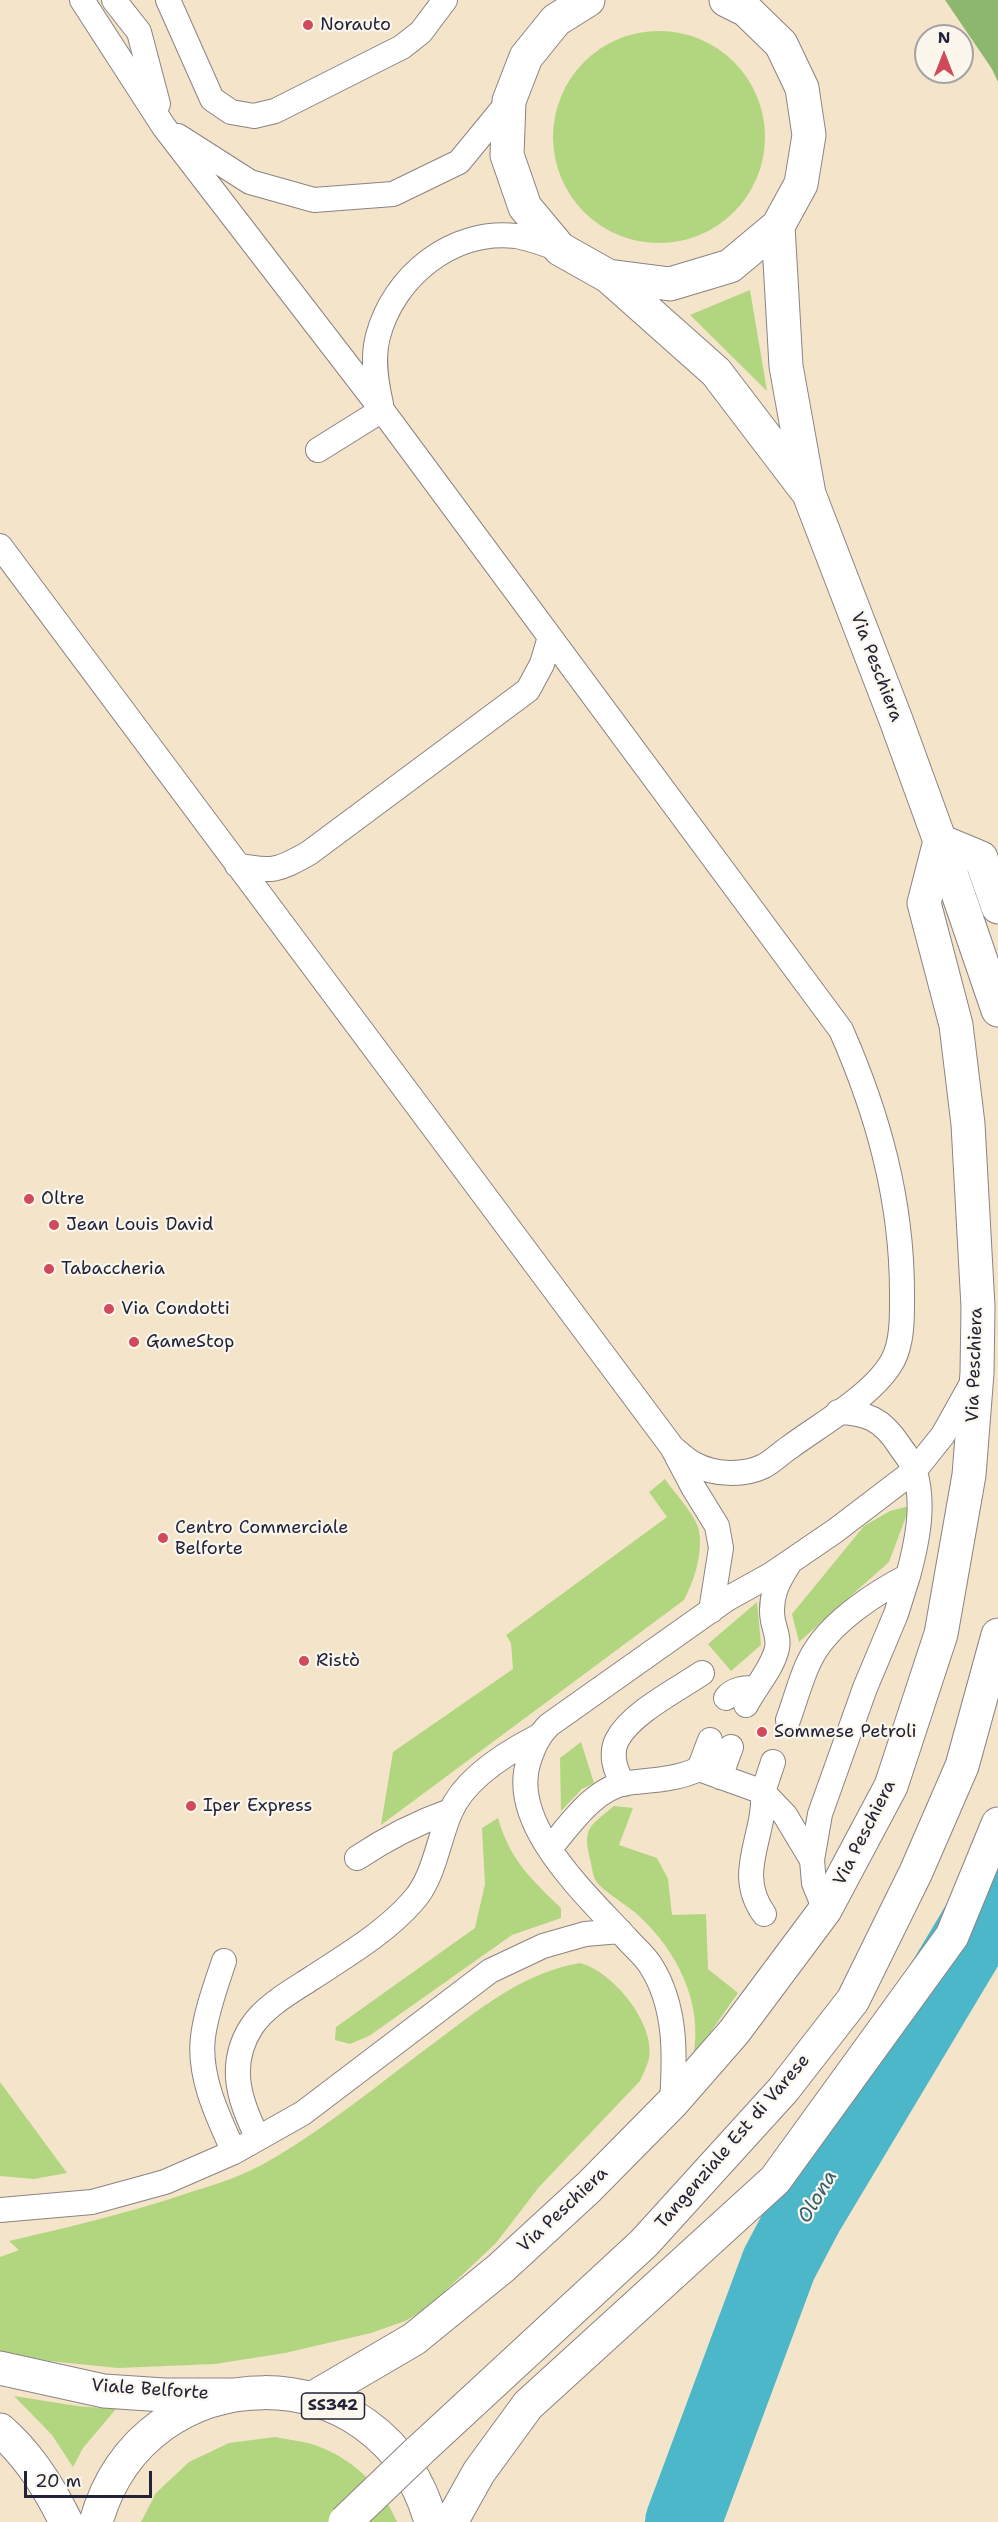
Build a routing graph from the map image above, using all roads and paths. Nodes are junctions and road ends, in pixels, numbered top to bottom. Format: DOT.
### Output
graph roads {
  1 [pos="82,0"];
  2 [pos="114,0"];
  3 [pos="168,0"];
  4 [pos="445,0"];
  5 [pos="588,0"];
  6 [pos="726,0"];
  7 [pos="556,10"];
  8 [pos="509,101"];
  9 [pos="164,127"];
  10 [pos="778,226"];
  11 [pos="560,249"];
  12 [pos="608,276"];
  13 [pos="382,410"];
  14 [pos="318,450"];
  15 [pos="809,494"];
  16 [pos="0,546"];
  17 [pos="550,636"];
  18 [pos="940,841"];
  19 [pos="237,865"];
  20 [pos="998,907"];
  21 [pos="998,1010"];
  22 [pos="977,1373"];
  23 [pos="838,1412"];
  24 [pos="672,1448"];
  25 [pos="915,1470"];
  26 [pos="792,1560"];
  27 [pos="908,1576"];
  28 [pos="711,1611"];
  29 [pos="998,1635"];
  30 [pos="702,1674"];
  31 [pos="742,1697"];
  32 [pos="788,1720"];
  33 [pos="537,1737"];
  34 [pos="720,1744"];
  35 [pos="772,1762"];
  36 [pos="710,1773"];
  37 [pos="624,1784"];
  38 [pos="763,1792"];
  39 [pos="450,1811"];
  40 [pos="998,1824"];
  41 [pos="550,1848"];
  42 [pos="357,1858"];
  43 [pos="812,1860"];
  44 [pos="825,1910"];
  45 [pos="764,1914"];
  46 [pos="620,1931"];
  47 [pos="224,1961"];
  48 [pos="672,2103"];
  49 [pos="258,2138"];
  50 [pos="234,2152"];
  51 [pos="0,2210"];
  52 [pos="0,2368"];
  53 [pos="230,2395"];
  54 [pos="313,2398"];
  55 [pos="0,2430"];
  56 [pos="66,2522"];
  57 [pos="96,2522"];
  58 [pos="345,2522"];
  59 [pos="431,2522"];
  60 [pos="451,2522"];
  1 -- 9 [label="lane"];
  2 -- 9 [label="lane"];
  3 -- 4 [label="lane"];
  5 -- 7 [label="main road, Via Peschiera"];
  6 -- 10 [label="main road, Via Peschiera"];
  7 -- 8 [label="main road, Via Peschiera"];
  8 -- 9 [label="lane"];
  8 -- 11 [label="main road, Via Peschiera"];
  9 -- 13 [label="lane"];
  10 -- 12 [label="main road, Via Peschiera"];
  10 -- 15 [label="main road, Via Peschiera"];
  11 -- 12 [label="main road, Via Peschiera"];
  11 -- 13 [label="lane"];
  12 -- 15 [label="main road, Via Peschiera"];
  13 -- 14 [label="lane"];
  13 -- 17 [label="lane"];
  15 -- 18 [label="main road, Via Peschiera"];
  16 -- 19 [label="lane"];
  17 -- 19 [label="lane"];
  17 -- 23 [label="lane"];
  18 -- 20 [label="main road"];
  18 -- 21 [label="main road"];
  18 -- 22 [label="main road, Via Peschiera"];
  19 -- 24 [label="lane"];
  22 -- 25 [label="lane"];
  22 -- 44 [label="main road, Via Peschiera"];
  23 -- 24 [label="lane"];
  23 -- 25 [label="lane"];
  24 -- 28 [label="lane"];
  25 -- 26 [label="lane"];
  25 -- 27 [label="lane"];
  26 -- 28 [label="lane"];
  26 -- 31 [label="lane"];
  27 -- 32 [label="lane"];
  27 -- 43 [label="lane"];
  28 -- 33 [label="lane"];
  29 -- 58 [label="main road, Tangenziale Est di Varese, bridge"];
  30 -- 37 [label="lane"];
  33 -- 39 [label="lane"];
  33 -- 41 [label="lane"];
  34 -- 36 [label="lane"];
  35 -- 38 [label="lane"];
  36 -- 37 [label="lane"];
  36 -- 38 [label="lane"];
  37 -- 41 [label="lane"];
  38 -- 43 [label="lane"];
  38 -- 45 [label="lane"];
  39 -- 42 [label="lane"];
  39 -- 49 [label="lane"];
  40 -- 60 [label="main road"];
  41 -- 46 [label="lane"];
  43 -- 44 [label="lane"];
  44 -- 48 [label="main road, Via Peschiera"];
  46 -- 48 [label="lane"];
  46 -- 49 [label="lane"];
  47 -- 50 [label="lane"];
  48 -- 54 [label="main road, Via Peschiera"];
  49 -- 50 [label="lane"];
  50 -- 51 [label="lane"];
  52 -- 53 [label="main road, Viale Belforte"];
  53 -- 54 [label="main road, SS342"];
  53 -- 57 [label="main road, SS342"];
  54 -- 59 [label="main road, SS342"];
  55 -- 56 [label="main road"];
}
